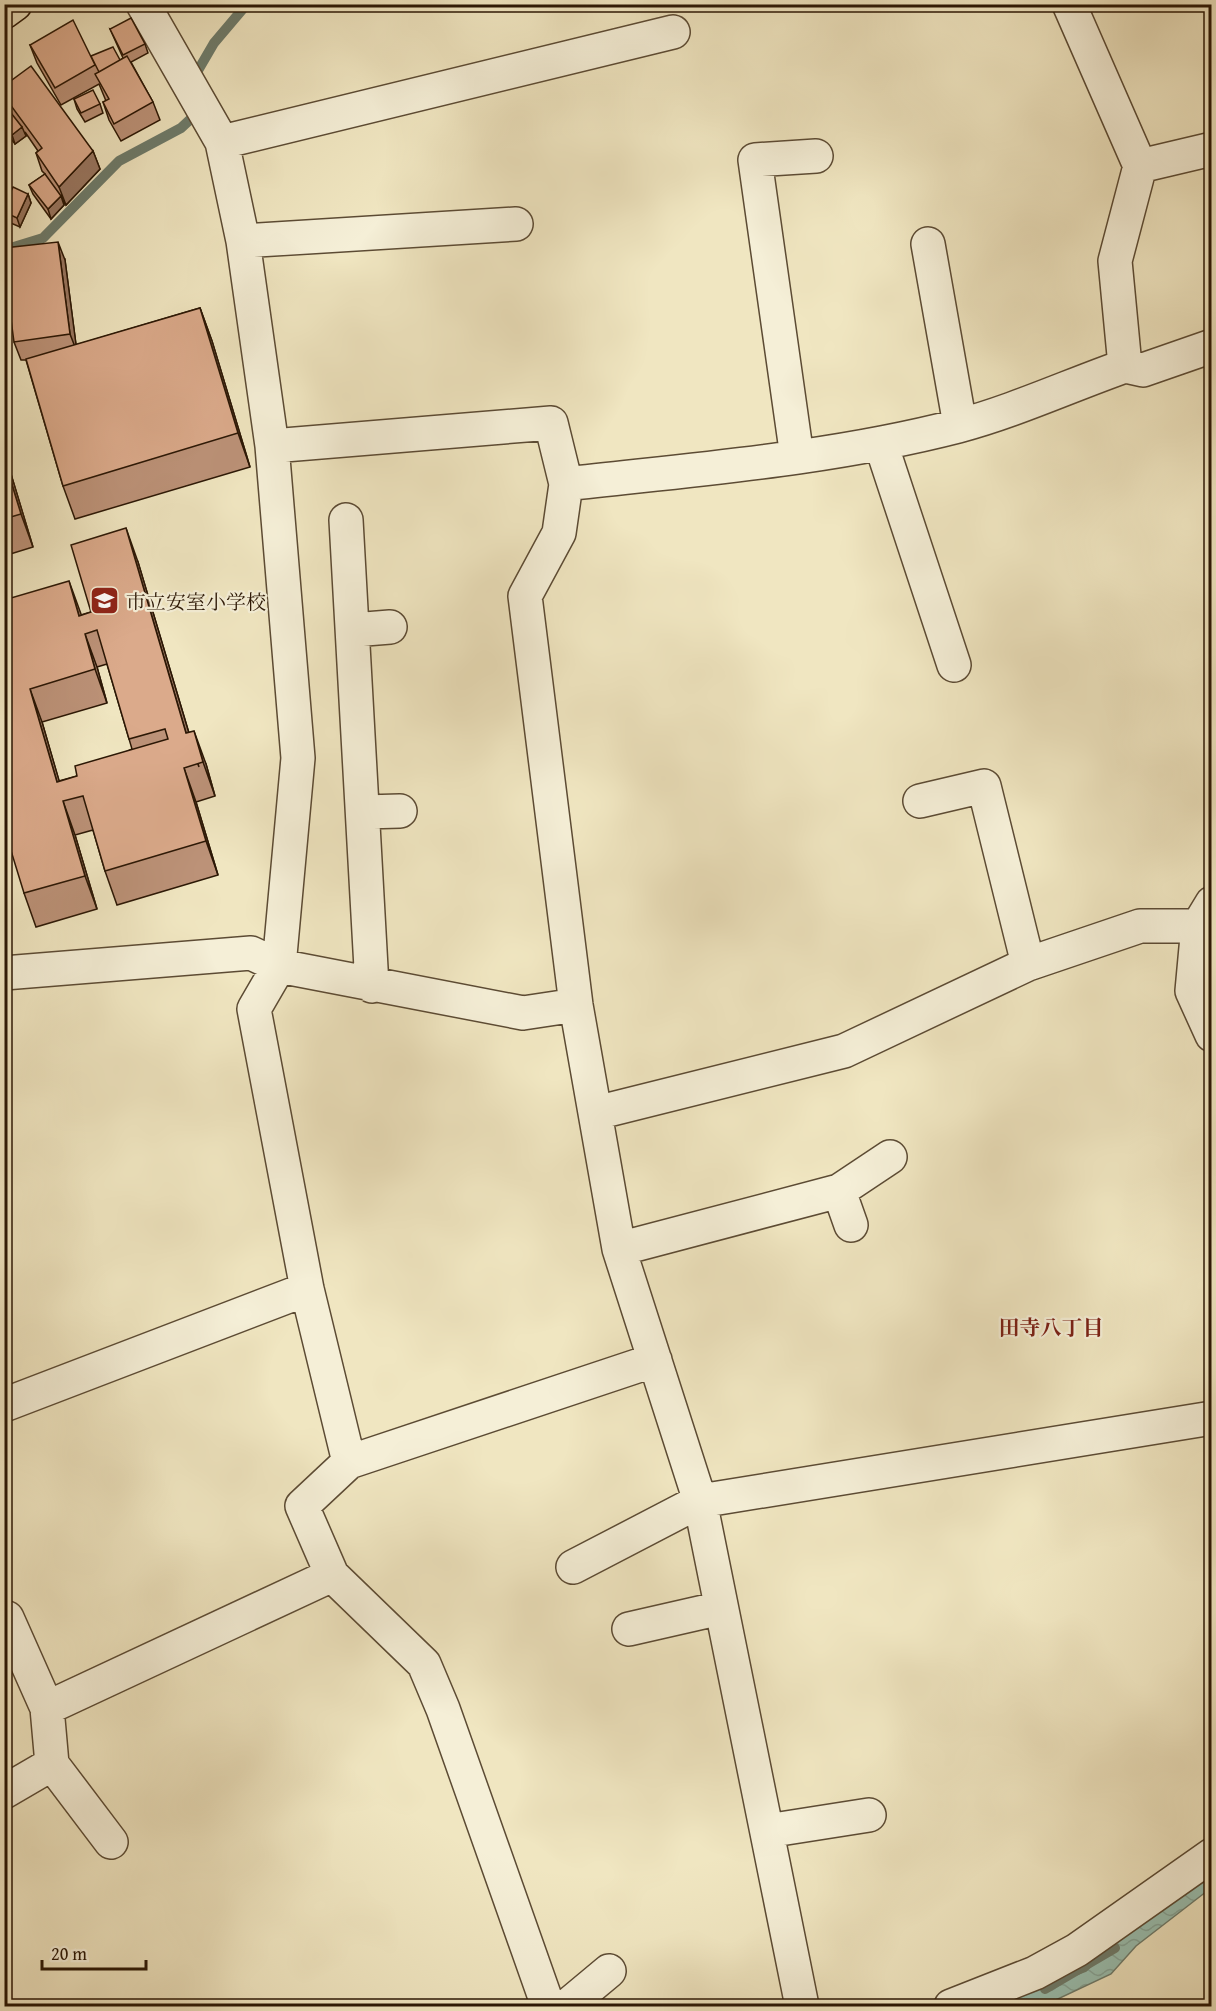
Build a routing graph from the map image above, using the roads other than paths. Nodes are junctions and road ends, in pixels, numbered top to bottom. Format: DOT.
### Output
graph roads {
  1 [pos="15,4"];
  2 [pos="143,4"];
  3 [pos="1069,4"];
  4 [pos="4,12"];
  5 [pos="673,32"];
  6 [pos="222,142"];
  7 [pos="1212,149"];
  8 [pos="816,156"];
  9 [pos="1140,166"];
  10 [pos="516,224"];
  11 [pos="243,241"];
  12 [pos="928,244"];
  13 [pos="1212,346"];
  14 [pos="1125,366"];
  15 [pos="960,425"];
  16 [pos="881,444"];
  17 [pos="272,446"];
  18 [pos="797,457"];
  19 [pos="566,484"];
  20 [pos="346,520"];
  21 [pos="390,627"];
  22 [pos="353,630"];
  23 [pos="954,665"];
  24 [pos="920,801"];
  25 [pos="400,811"];
  26 [pos="364,812"];
  27 [pos="1205,915"];
  28 [pos="1028,964"];
  29 [pos="279,966"];
  30 [pos="4,973"];
  31 [pos="372,986"];
  32 [pos="576,1005"];
  33 [pos="1212,1035"];
  34 [pos="596,1113"];
  35 [pos="890,1157"];
  36 [pos="839,1191"];
  37 [pos="851,1225"];
  38 [pos="620,1249"];
  39 [pos="307,1289"];
  40 [pos="655,1360"];
  41 [pos="4,1405"];
  42 [pos="1212,1418"];
  43 [pos="349,1462"];
  44 [pos="700,1501"];
  45 [pos="573,1567"];
  46 [pos="332,1575"];
  47 [pos="721,1608"];
  48 [pos="7,1618"];
  49 [pos="629,1629"];
  50 [pos="47,1708"];
  51 [pos="52,1764"];
  52 [pos="4,1792"];
  53 [pos="869,1815"];
  54 [pos="767,1831"];
  55 [pos="111,1842"];
  56 [pos="1212,1856"];
  57 [pos="609,1971"];
  58 [pos="954,2006"];
  59 [pos="548,2007"];
  60 [pos="567,2007"];
  61 [pos="802,2007"];
  1 -- 4 [label="main road"];
  2 -- 6 [label="street"];
  3 -- 9 [label="street"];
  5 -- 6 [label="street"];
  6 -- 11 [label="street"];
  7 -- 9 [label="street"];
  8 -- 18 [label="street"];
  9 -- 14 [label="street"];
  10 -- 11 [label="street"];
  11 -- 17 [label="street"];
  12 -- 15 [label="street"];
  13 -- 14 [label="street"];
  14 -- 15 [label="street"];
  15 -- 16 [label="street"];
  16 -- 18 [label="street"];
  16 -- 23 [label="street"];
  17 -- 19 [label="street"];
  17 -- 29 [label="street"];
  18 -- 19 [label="street"];
  19 -- 32 [label="street"];
  20 -- 22 [label="street"];
  21 -- 22 [label="street"];
  22 -- 26 [label="street"];
  24 -- 28 [label="street"];
  25 -- 26 [label="street"];
  26 -- 31 [label="street"];
  27 -- 28 [label="street"];
  27 -- 33 [label="street"];
  28 -- 34 [label="street"];
  29 -- 30 [label="street"];
  29 -- 31 [label="street"];
  29 -- 39 [label="street"];
  31 -- 32 [label="street"];
  32 -- 34 [label="street"];
  34 -- 38 [label="street"];
  35 -- 36 [label="street"];
  36 -- 37 [label="street"];
  36 -- 38 [label="street"];
  38 -- 40 [label="street"];
  39 -- 41 [label="street"];
  39 -- 43 [label="street"];
  40 -- 43 [label="street"];
  40 -- 44 [label="street"];
  42 -- 44 [label="street"];
  43 -- 46 [label="street"];
  44 -- 45 [label="street"];
  44 -- 47 [label="street"];
  46 -- 50 [label="street"];
  46 -- 59 [label="street"];
  47 -- 49 [label="street"];
  47 -- 54 [label="street"];
  48 -- 50 [label="street"];
  50 -- 51 [label="street"];
  51 -- 52 [label="street"];
  51 -- 55 [label="street"];
  53 -- 54 [label="street"];
  54 -- 61 [label="street"];
  56 -- 58 [label="street"];
  57 -- 60 [label="street"];
}
